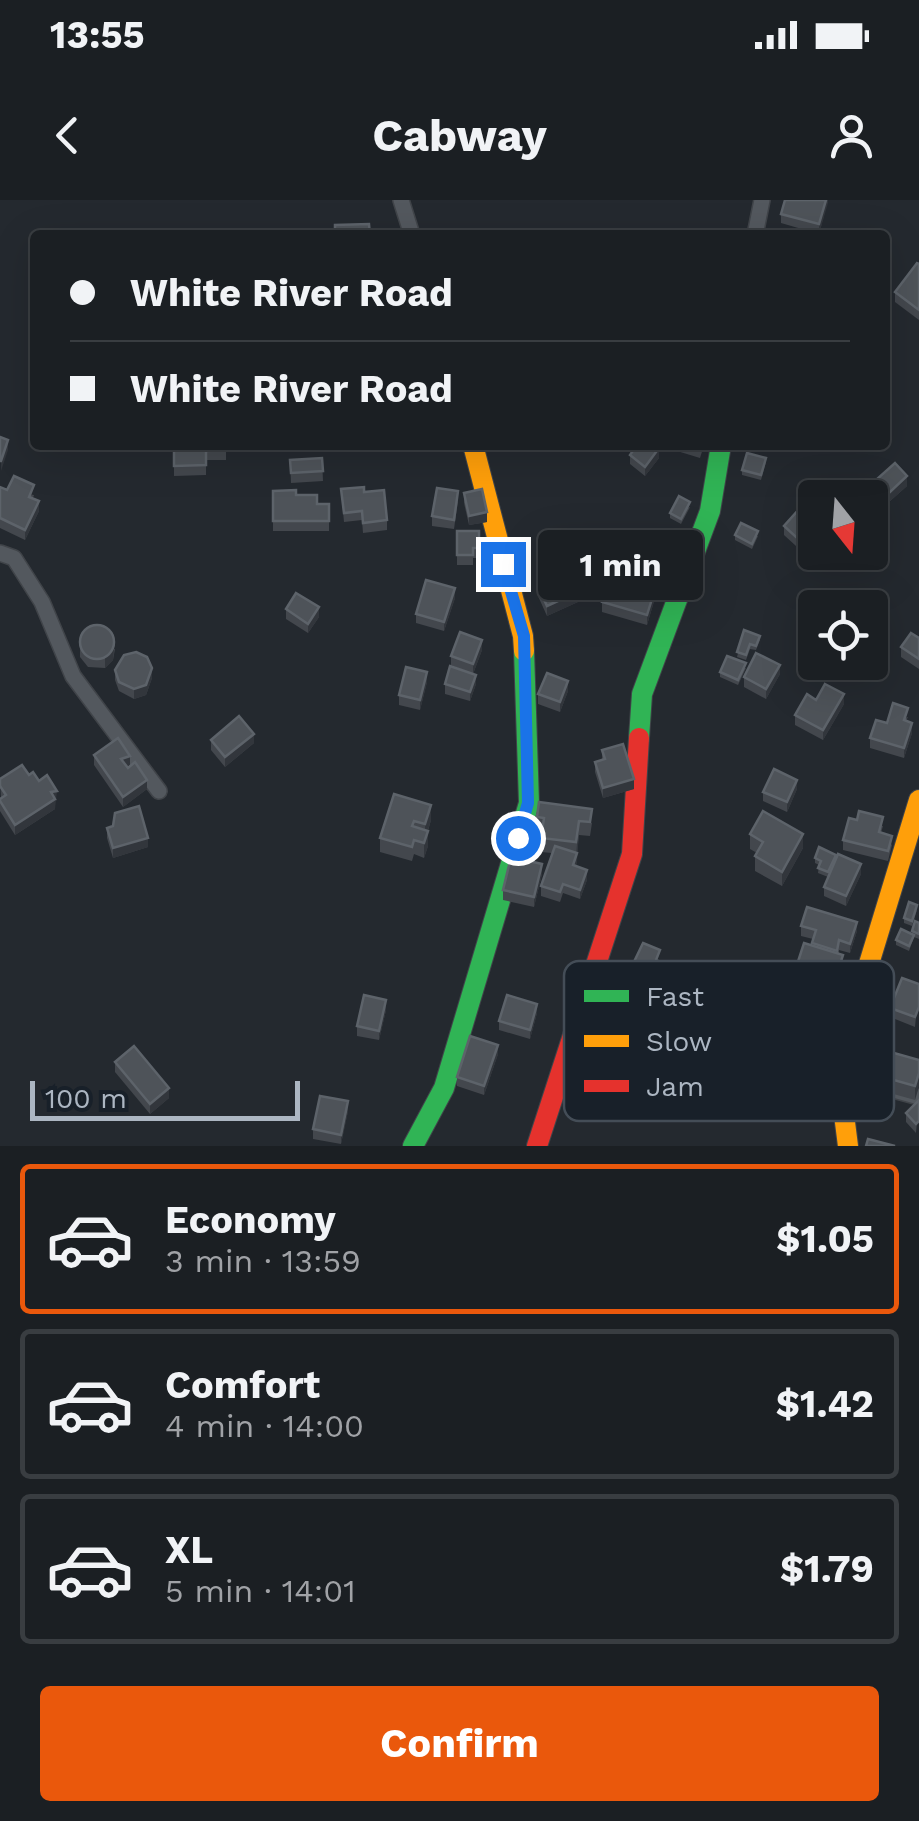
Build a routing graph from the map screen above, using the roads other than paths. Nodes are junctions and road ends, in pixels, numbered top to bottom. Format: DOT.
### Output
graph roads {
  1 [pos="401,200"];
  2 [pos="762,200"];
  3 [pos="410,230"];
  4 [pos="756,230"];
  5 [pos="474,450"];
  6 [pos="720,450"];
  7 [pos="0,553"];
  8 [pos="159,791"];
  9 [pos="919,800"];
  10 [pos="599,961"];
  11 [pos="869,961"];
  12 [pos="564,1065"];
  13 [pos="894,1090"];
  14 [pos="919,1097"];
  15 [pos="845,1121"];
  16 [pos="413,1146"];
  17 [pos="537,1146"];
  18 [pos="848,1146"];
  1 -- 3 [label="street"];
  2 -- 4 [label="street"];
  5 -- 16 [label="street"];
  6 -- 10 [label="street"];
  7 -- 8 [label="street"];
  9 -- 11 [label="street"];
  12 -- 17 [label="street"];
  13 -- 14 [label="street"];
  15 -- 18 [label="street"];
}
